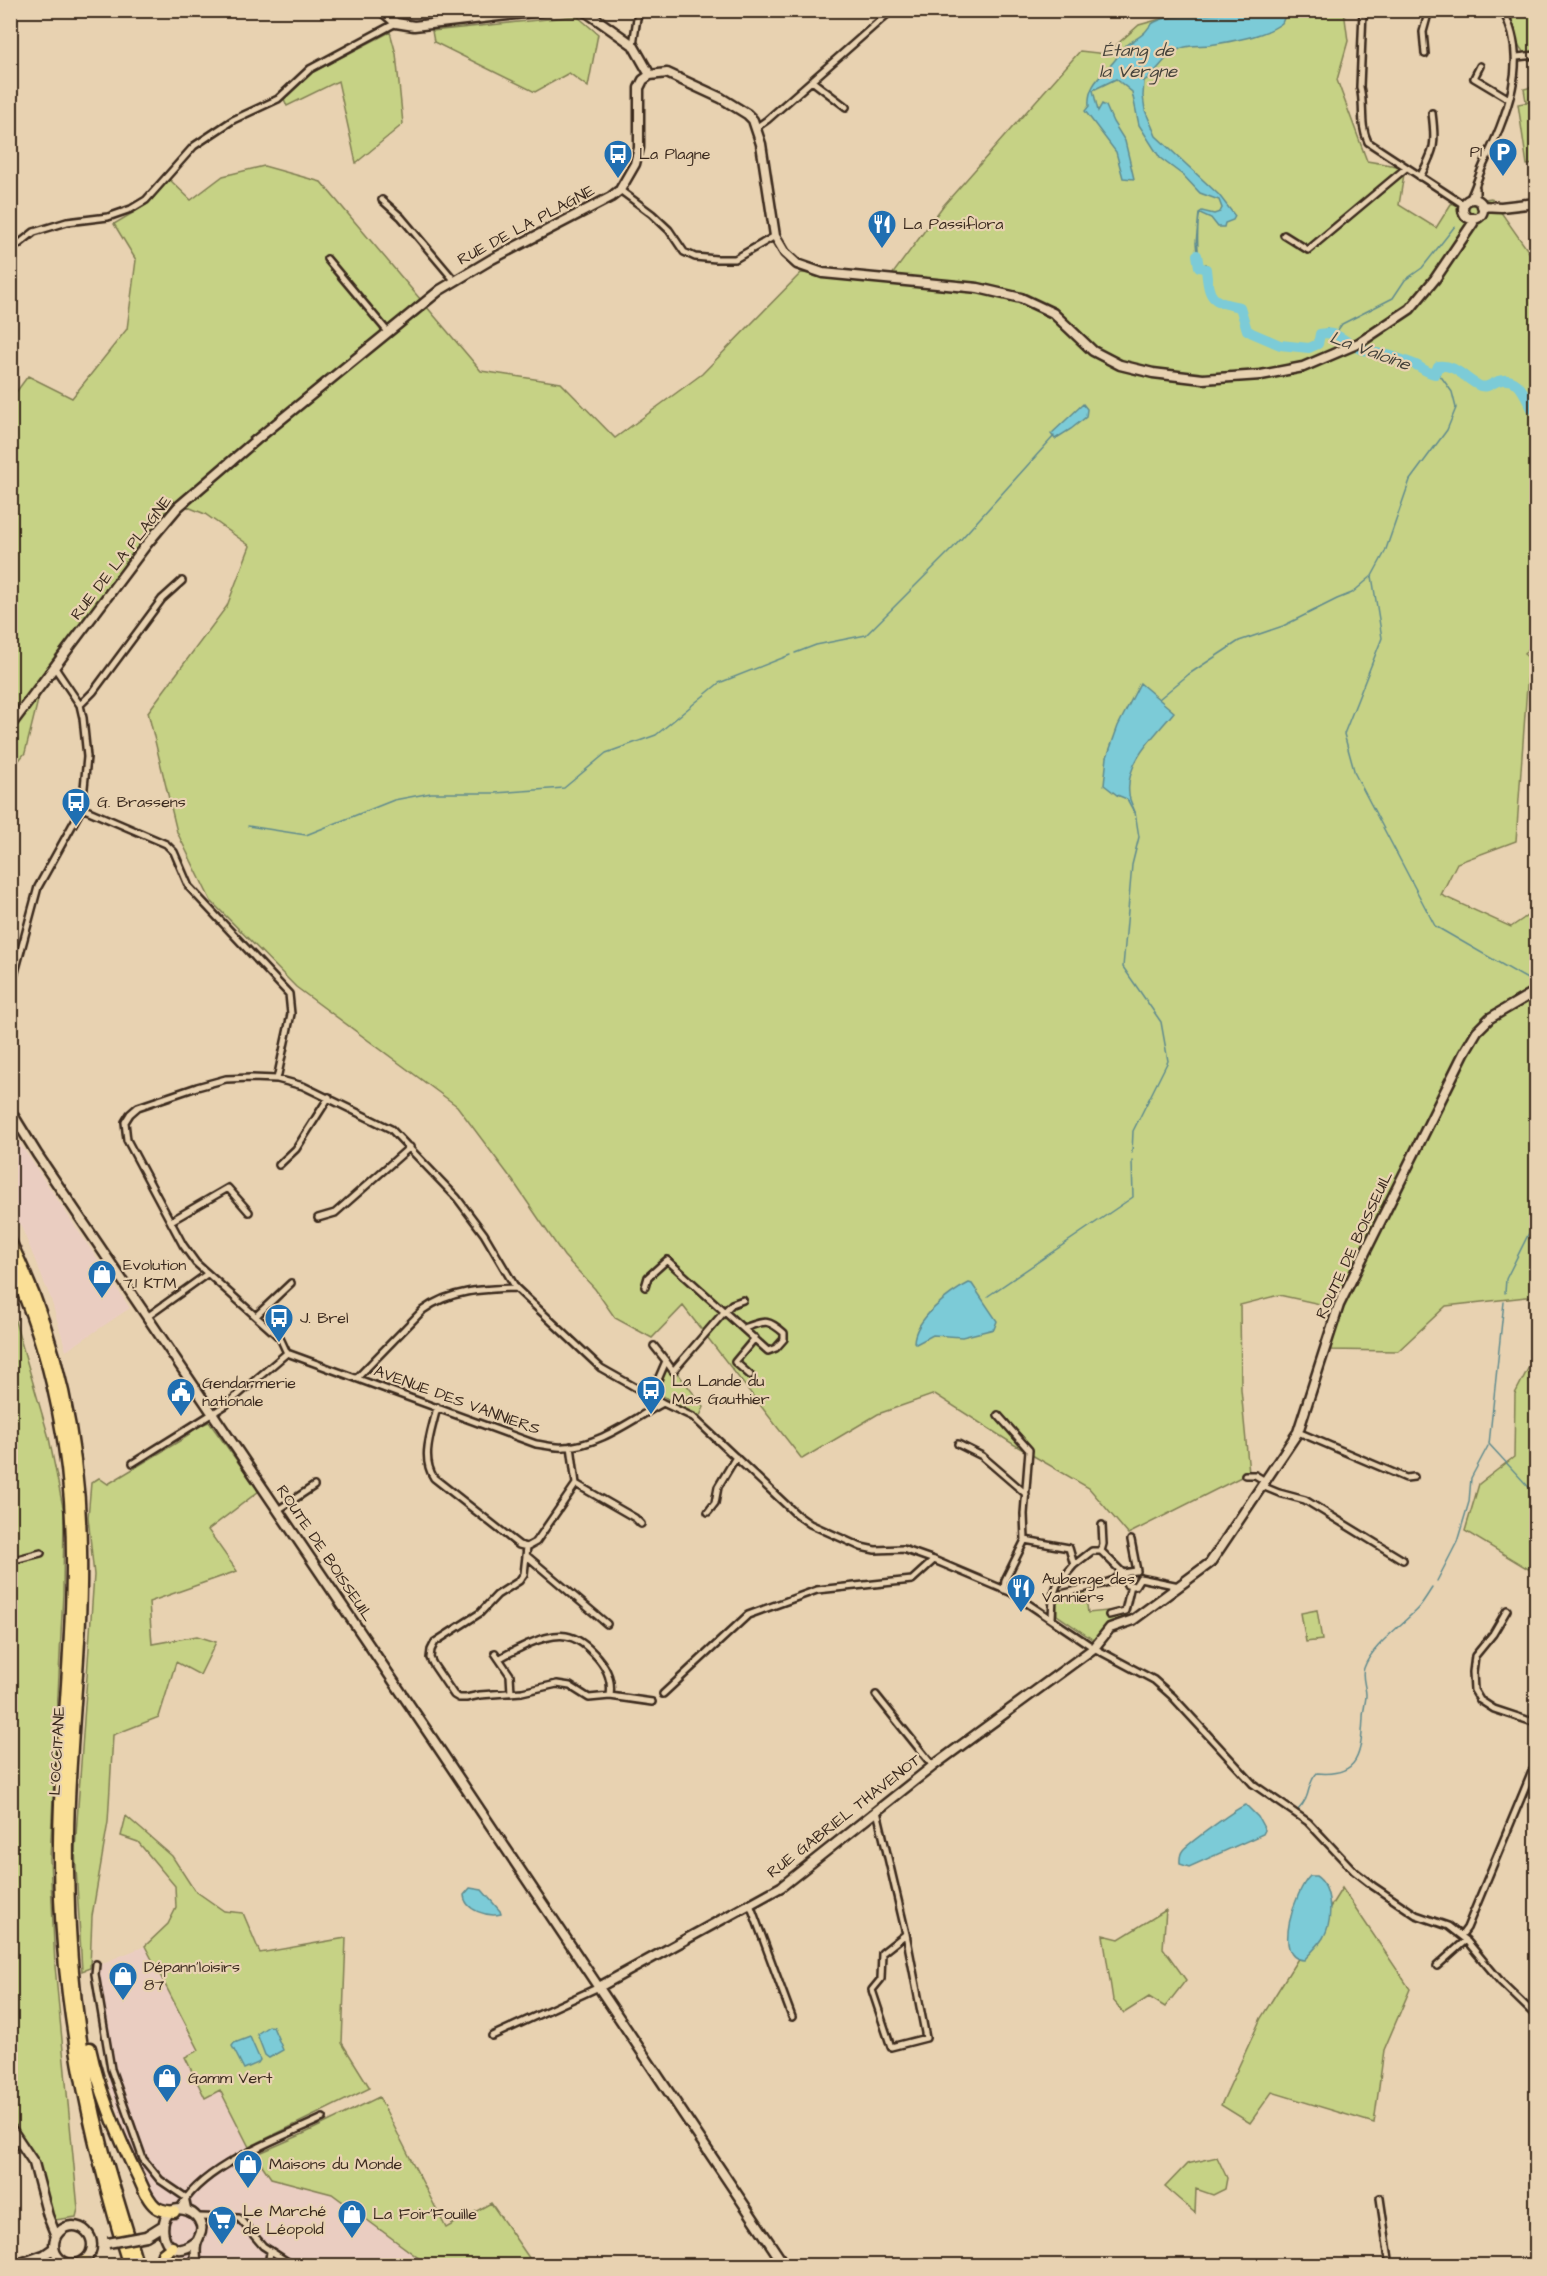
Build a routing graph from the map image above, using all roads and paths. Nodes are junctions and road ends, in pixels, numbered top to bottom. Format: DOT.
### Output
graph roads {
  1 [pos="381,10"];
  2 [pos="550,10"];
  3 [pos="579,10"];
  4 [pos="642,10"];
  5 [pos="892,10"];
  6 [pos="1363,10"];
  7 [pos="1429,10"];
  8 [pos="1502,10"];
  9 [pos="1515,10"];
  10 [pos="1507,18"];
  11 [pos="396,23"];
  12 [pos="633,45"];
  13 [pos="1425,54"];
  14 [pos="1536,55"];
  15 [pos="1517,57"];
  16 [pos="1480,66"];
  17 [pos="650,75"];
  18 [pos="812,81"];
  19 [pos="1509,99"];
  20 [pos="846,106"];
  21 [pos="1432,113"];
  22 [pos="757,127"];
  23 [pos="1406,168"];
  24 [pos="1420,177"];
  25 [pos="620,190"];
  26 [pos="382,200"];
  27 [pos="1536,203"];
  28 [pos="1473,208"];
  29 [pos="1284,235"];
  30 [pos="775,236"];
  31 [pos="10,251"];
  32 [pos="327,259"];
  33 [pos="454,280"];
  34 [pos="388,332"];
  35 [pos="182,581"];
  36 [pos="55,668"];
  37 [pos="80,705"];
  38 [pos="10,726"];
  39 [pos="82,808"];
  40 [pos="10,952"];
  41 [pos="19,955"];
  42 [pos="10,991"];
  43 [pos="1536,991"];
  44 [pos="278,1079"];
  45 [pos="329,1098"];
  46 [pos="10,1110"];
  47 [pos="410,1147"];
  48 [pos="279,1165"];
  49 [pos="249,1212"];
  50 [pos="318,1218"];
  51 [pos="171,1221"];
  52 [pos="10,1241"];
  53 [pos="10,1263"];
  54 [pos="207,1274"];
  55 [pos="291,1283"];
  56 [pos="645,1287"];
  57 [pos="516,1288"];
  58 [pos="743,1300"];
  59 [pos="725,1311"];
  60 [pos="256,1316"];
  61 [pos="147,1317"];
  62 [pos="744,1328"];
  63 [pos="755,1338"];
  64 [pos="654,1346"];
  65 [pos="287,1353"];
  66 [pos="666,1361"];
  67 [pos="750,1375"];
  68 [pos="357,1378"];
  69 [pos="651,1396"];
  70 [pos="663,1403"];
  71 [pos="437,1407"];
  72 [pos="213,1414"];
  73 [pos="998,1415"];
  74 [pos="1298,1432"];
  75 [pos="958,1444"];
  76 [pos="571,1446"];
  77 [pos="736,1457"];
  78 [pos="133,1463"];
  79 [pos="1245,1475"];
  80 [pos="1414,1477"];
  81 [pos="1264,1483"];
  82 [pos="576,1484"];
  83 [pos="314,1486"];
  84 [pos="1026,1494"];
  85 [pos="278,1510"];
  86 [pos="708,1512"];
  87 [pos="641,1524"];
  88 [pos="1102,1525"];
  89 [pos="1025,1540"];
  90 [pos="1131,1540"];
  91 [pos="527,1547"];
  92 [pos="1101,1551"];
  93 [pos="41,1553"];
  94 [pos="526,1556"];
  95 [pos="934,1560"];
  96 [pos="1404,1560"];
  97 [pos="10,1561"];
  98 [pos="1074,1565"];
  99 [pos="1136,1570"];
  100 [pos="1123,1573"];
  101 [pos="1140,1578"];
  102 [pos="1131,1585"];
  103 [pos="1180,1586"];
  104 [pos="1004,1590"];
  105 [pos="1053,1596"];
  106 [pos="1507,1610"];
  107 [pos="1125,1611"];
  108 [pos="1109,1615"];
  109 [pos="1052,1618"];
  110 [pos="1136,1618"];
  111 [pos="607,1624"];
  112 [pos="1094,1648"];
  113 [pos="511,1693"];
  114 [pos="663,1694"];
  115 [pos="876,1695"];
  116 [pos="610,1696"];
  117 [pos="652,1702"];
  118 [pos="1536,1723"];
  119 [pos="1536,1762"];
  120 [pos="933,1766"];
  121 [pos="877,1810"];
  122 [pos="750,1904"];
  123 [pos="906,1934"];
  124 [pos="1463,1938"];
  125 [pos="96,1964"];
  126 [pos="1437,1966"];
  127 [pos="75,1984"];
  128 [pos="599,1987"];
  129 [pos="1536,2016"];
  130 [pos="792,2017"];
  131 [pos="492,2036"];
  132 [pos="323,2118"];
  133 [pos="10,2127"];
  134 [pos="185,2197"];
  135 [pos="1380,2198"];
  136 [pos="176,2211"];
  137 [pos="188,2211"];
  138 [pos="197,2217"];
  139 [pos="214,2218"];
  140 [pos="162,2226"];
  141 [pos="201,2229"];
  142 [pos="59,2233"];
  143 [pos="146,2236"];
  144 [pos="92,2240"];
  145 [pos="196,2242"];
  146 [pos="108,2243"];
  147 [pos="173,2245"];
  148 [pos="54,2248"];
  149 [pos="270,2252"];
  150 [pos="44,2255"];
  151 [pos="57,2257"];
  152 [pos="82,2262"];
  153 [pos="18,2264"];
  154 [pos="129,2265"];
  155 [pos="138,2265"];
  156 [pos="159,2265"];
  157 [pos="195,2265"];
  158 [pos="268,2265"];
  159 [pos="294,2265"];
  160 [pos="785,2265"];
  161 [pos="1390,2265"];
  1 -- 11 [label="street"];
  2 -- 11 [label="street"];
  3 -- 12 [label="street"];
  4 -- 12 [label="street"];
  5 -- 18 [label="street"];
  6 -- 23 [label="street"];
  7 -- 13 [label="street"];
  8 -- 10 [label="street"];
  9 -- 10 [label="street"];
  10 -- 15 [label="street"];
  11 -- 31 [label="street"];
  12 -- 17 [label="street"];
  14 -- 15 [label="street"];
  15 -- 19 [label="street"];
  16 -- 19 [label="street"];
  17 -- 22 [label="street"];
  17 -- 25 [label="street, RUE DE LA PLAGNE"];
  18 -- 20 [label="street"];
  18 -- 22 [label="street"];
  19 -- 28 [label="street"];
  21 -- 24 [label="street"];
  22 -- 30 [label="street"];
  23 -- 24 [label="street"];
  23 -- 29 [label="street"];
  24 -- 28 [label="street"];
  25 -- 30 [label="street"];
  25 -- 33 [label="street, RUE DE LA PLAGNE"];
  26 -- 33 [label="street"];
  27 -- 28 [label="street"];
  28 -- 30 [label="street"];
  32 -- 34 [label="street"];
  33 -- 34 [label="street, RUE DE LA PLAGNE"];
  34 -- 36 [label="street, RUE DE LA PLAGNE"];
  35 -- 37 [label="street"];
  36 -- 37 [label="street"];
  36 -- 38 [label="street, RUE DE LA PLAGNE"];
  37 -- 39 [label="street"];
  39 -- 41 [label="street"];
  39 -- 44 [label="street"];
  40 -- 41 [label="street"];
  41 -- 42 [label="street"];
  43 -- 74 [label="street, ROUTE DE BOISSEUIL"];
  44 -- 45 [label="street"];
  44 -- 51 [label="street"];
  45 -- 47 [label="street"];
  45 -- 48 [label="street"];
  46 -- 61 [label="street, ROUTE DE BOISSEUIL"];
  47 -- 50 [label="street"];
  47 -- 57 [label="street"];
  49 -- 51 [label="street"];
  51 -- 54 [label="street"];
  52 -- 127 [label="highway, L'OCCITANE"];
  53 -- 154 [label="highway, L'OCCITANE"];
  54 -- 60 [label="street"];
  54 -- 61 [label="street"];
  55 -- 60 [label="street"];
  56 -- 59 [label="street"];
  57 -- 68 [label="street"];
  57 -- 69 [label="street"];
  58 -- 59 [label="street"];
  59 -- 62 [label="street"];
  59 -- 66 [label="street"];
  60 -- 65 [label="street"];
  61 -- 72 [label="street, ROUTE DE BOISSEUIL"];
  62 -- 63 [label="street"];
  62 -- 63 [label="street"];
  63 -- 67 [label="street"];
  64 -- 66 [label="street"];
  65 -- 68 [label="street, AVENUE DES VANNIERS"];
  65 -- 72 [label="street"];
  66 -- 69 [label="street"];
  68 -- 71 [label="street, AVENUE DES VANNIERS"];
  69 -- 70 [label="street"];
  70 -- 76 [label="street, AVENUE DES VANNIERS"];
  70 -- 77 [label="street"];
  71 -- 76 [label="street, AVENUE DES VANNIERS"];
  71 -- 91 [label="street"];
  72 -- 78 [label="street"];
  72 -- 85 [label="street, ROUTE DE BOISSEUIL"];
  73 -- 84 [label="street"];
  74 -- 80 [label="street"];
  74 -- 81 [label="street, ROUTE DE BOISSEUIL"];
  75 -- 84 [label="street"];
  76 -- 82 [label="street"];
  77 -- 86 [label="street"];
  77 -- 95 [label="street"];
  79 -- 81 [label="street"];
  81 -- 96 [label="street"];
  81 -- 103 [label="street, ROUTE DE BOISSEUIL"];
  82 -- 87 [label="street"];
  82 -- 91 [label="street"];
  83 -- 85 [label="street"];
  84 -- 89 [label="street"];
  85 -- 128 [label="street, ROUTE DE BOISSEUIL"];
  88 -- 92 [label="street"];
  89 -- 98 [label="street"];
  89 -- 104 [label="street"];
  90 -- 99 [label="street"];
  91 -- 94 [label="street"];
  92 -- 98 [label="street"];
  92 -- 100 [label="street"];
  93 -- 97 [label="street"];
  94 -- 111 [label="street"];
  94 -- 113 [label="street"];
  95 -- 104 [label="street"];
  95 -- 114 [label="street"];
  98 -- 105 [label="street"];
  99 -- 100 [label="street"];
  99 -- 101 [label="street"];
  100 -- 102 [label="street"];
  100 -- 105 [label="street"];
  101 -- 102 [label="street"];
  101 -- 103 [label="street"];
  102 -- 107 [label="street"];
  103 -- 110 [label="street, ROUTE DE BOISSEUIL"];
  104 -- 109 [label="street"];
  105 -- 109 [label="street"];
  106 -- 118 [label="street"];
  107 -- 108 [label="street"];
  107 -- 110 [label="street"];
  109 -- 112 [label="street"];
  110 -- 112 [label="street, ROUTE DE BOISSEUIL"];
  112 -- 120 [label="street, RUE GABRIEL THAVENOT"];
  112 -- 124 [label="street"];
  113 -- 116 [label="street"];
  113 -- 116 [label="street"];
  115 -- 120 [label="street"];
  116 -- 117 [label="street"];
  119 -- 124 [label="street"];
  120 -- 121 [label="street, RUE GABRIEL THAVENOT"];
  121 -- 122 [label="street, RUE GABRIEL THAVENOT"];
  121 -- 123 [label="street"];
  122 -- 128 [label="street, RUE GABRIEL THAVENOT"];
  122 -- 130 [label="street"];
  123 -- 123 [label="street"];
  124 -- 126 [label="street"];
  124 -- 129 [label="street"];
  125 -- 134 [label="street"];
  127 -- 136 [label="highway"];
  127 -- 155 [label="highway, L'OCCITANE"];
  128 -- 131 [label="street"];
  128 -- 160 [label="street, ROUTE DE BOISSEUIL"];
  132 -- 134 [label="street"];
  133 -- 142 [label="street"];
  134 -- 136 [label="street"];
  134 -- 137 [label="street"];
  135 -- 161 [label="street"];
  136 -- 137 [label="street"];
  136 -- 140 [label="street"];
  137 -- 138 [label="street"];
  138 -- 139 [label="street"];
  138 -- 141 [label="street"];
  139 -- 141 [label="street"];
  139 -- 149 [label="street"];
  140 -- 143 [label="street"];
  140 -- 147 [label="street"];
  141 -- 145 [label="street"];
  142 -- 144 [label="street"];
  142 -- 148 [label="street"];
  143 -- 146 [label="street, bridge"];
  143 -- 147 [label="street"];
  144 -- 146 [label="street"];
  144 -- 152 [label="street"];
  145 -- 147 [label="street"];
  145 -- 157 [label="street"];
  146 -- 152 [label="street"];
  147 -- 156 [label="highway"];
  147 -- 157 [label="street"];
  148 -- 150 [label="street"];
  148 -- 151 [label="street"];
  149 -- 158 [label="street"];
  149 -- 159 [label="street"];
  150 -- 151 [label="street"];
  150 -- 153 [label="street"];
  151 -- 152 [label="street"];
}
